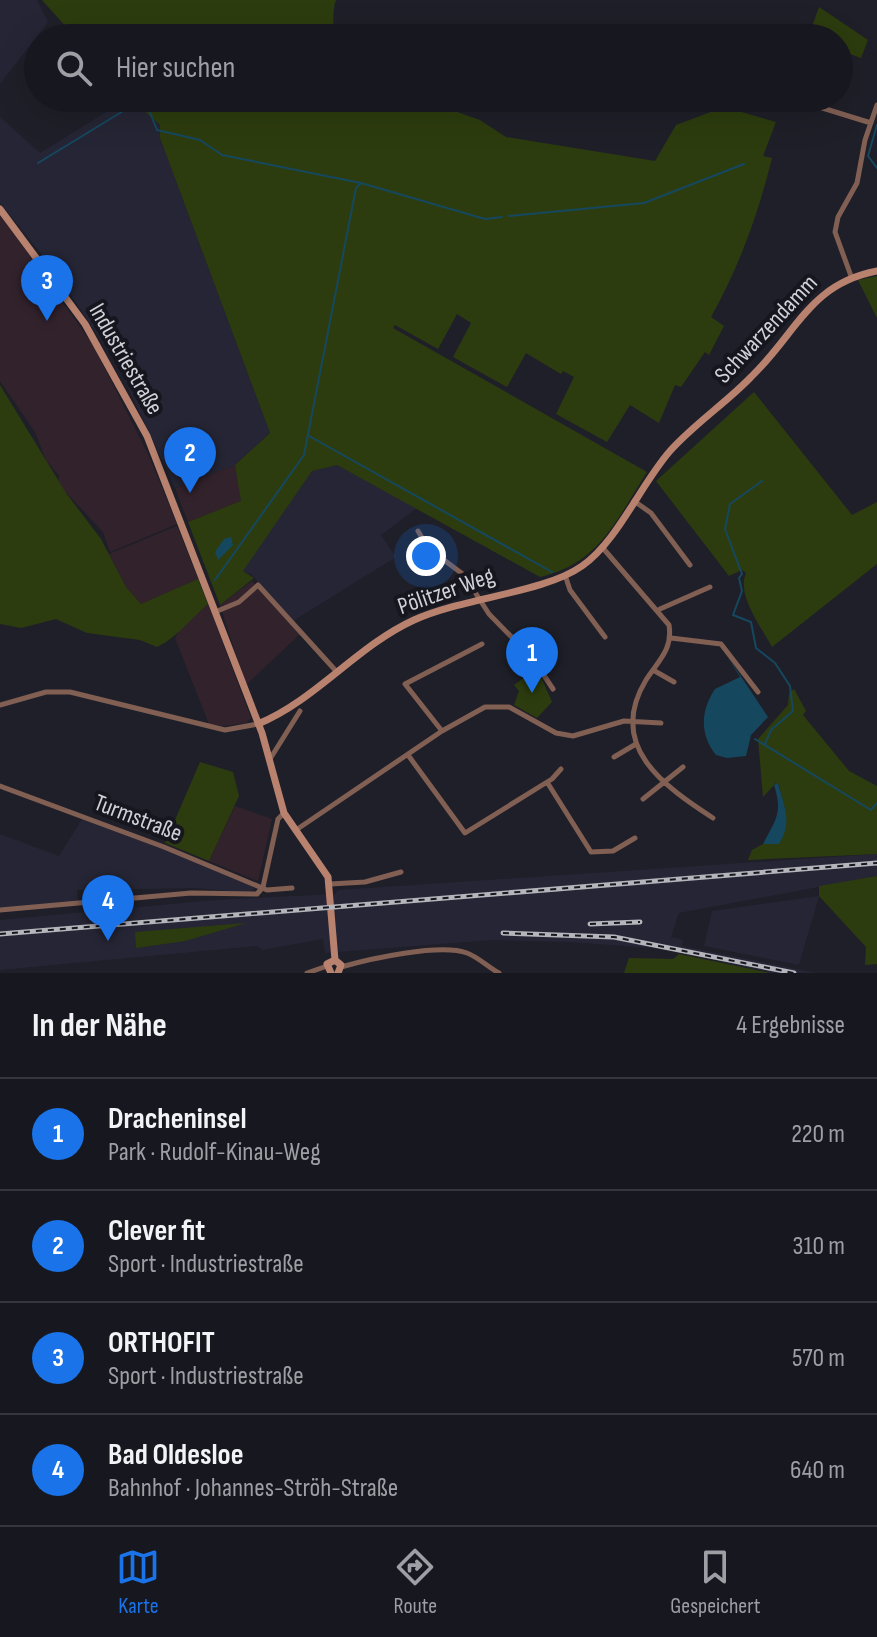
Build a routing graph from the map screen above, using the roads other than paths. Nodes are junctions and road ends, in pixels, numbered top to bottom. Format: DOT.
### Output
graph roads {
  1 [pos="877,105"];
  2 [pos="835,112"];
  3 [pos="871,123"];
  4 [pos="0,209"];
  5 [pos="877,271"];
  6 [pos="851,276"];
  7 [pos="692,431"];
  8 [pos="633,501"];
  9 [pos="418,531"];
  10 [pos="602,547"];
  11 [pos="690,565"];
  12 [pos="565,575"];
  13 [pos="710,587"];
  14 [pos="480,598"];
  15 [pos="659,609"];
  16 [pos="215,612"];
  17 [pos="605,637"];
  18 [pos="671,638"];
  19 [pos="482,644"];
  20 [pos="653,670"];
  21 [pos="336,671"];
  22 [pos="674,682"];
  23 [pos="553,689"];
  24 [pos="758,692"];
  25 [pos="0,705"];
  26 [pos="300,711"];
  27 [pos="633,722"];
  28 [pos="661,723"];
  29 [pos="258,724"];
  30 [pos="442,731"];
  31 [pos="636,744"];
  32 [pos="408,755"];
  33 [pos="614,757"];
  34 [pos="270,759"];
  35 [pos="683,767"];
  36 [pos="561,769"];
  37 [pos="547,782"];
  38 [pos="665,783"];
  39 [pos="0,786"];
  40 [pos="643,799"];
  41 [pos="284,813"];
  42 [pos="713,818"];
  43 [pos="296,830"];
  44 [pos="635,838"];
  45 [pos="401,872"];
  46 [pos="330,884"];
  47 [pos="263,887"];
  48 [pos="292,888"];
  49 [pos="0,910"];
  50 [pos="335,960"];
  51 [pos="329,970"];
  52 [pos="340,970"];
  53 [pos="307,973"];
  54 [pos="499,973"];
  1 -- 3 [label="street"];
  2 -- 3 [label="street"];
  3 -- 6 [label="street"];
  4 -- 16 [label="main road, Industriestraße"];
  5 -- 6 [label="main road, Schwarzendamm"];
  6 -- 7 [label="main road, Schwarzendamm"];
  7 -- 8 [label="main road, Pölitzer Weg"];
  8 -- 10 [label="main road, Pölitzer Weg"];
  8 -- 11 [label="street"];
  9 -- 14 [label="street"];
  10 -- 12 [label="main road, Pölitzer Weg"];
  10 -- 15 [label="street"];
  12 -- 14 [label="main road, Pölitzer Weg"];
  12 -- 17 [label="street"];
  13 -- 15 [label="street"];
  14 -- 21 [label="main road, Pölitzer Weg"];
  14 -- 23 [label="street"];
  15 -- 18 [label="street"];
  16 -- 21 [label="street"];
  16 -- 29 [label="main road, Industriestraße"];
  18 -- 20 [label="street"];
  18 -- 24 [label="street"];
  19 -- 30 [label="street"];
  20 -- 22 [label="street"];
  20 -- 27 [label="street"];
  21 -- 29 [label="main road, Pölitzer Weg"];
  25 -- 29 [label="street"];
  26 -- 34 [label="street"];
  27 -- 28 [label="street"];
  27 -- 30 [label="street"];
  27 -- 31 [label="street"];
  29 -- 34 [label="main road"];
  30 -- 32 [label="street"];
  31 -- 33 [label="street"];
  31 -- 38 [label="street"];
  32 -- 37 [label="street"];
  32 -- 43 [label="street"];
  34 -- 41 [label="main road"];
  35 -- 38 [label="street"];
  36 -- 37 [label="street"];
  37 -- 44 [label="street"];
  38 -- 40 [label="street"];
  38 -- 42 [label="street"];
  39 -- 47 [label="street, Turmstraße"];
  41 -- 43 [label="main road"];
  41 -- 47 [label="street"];
  43 -- 46 [label="main road"];
  45 -- 46 [label="street"];
  46 -- 50 [label="main road"];
  47 -- 48 [label="street, Turmstraße"];
  47 -- 49 [label="street"];
  50 -- 51 [label="main road"];
  50 -- 52 [label="main road"];
  51 -- 53 [label="street"];
  52 -- 54 [label="street"];
}
